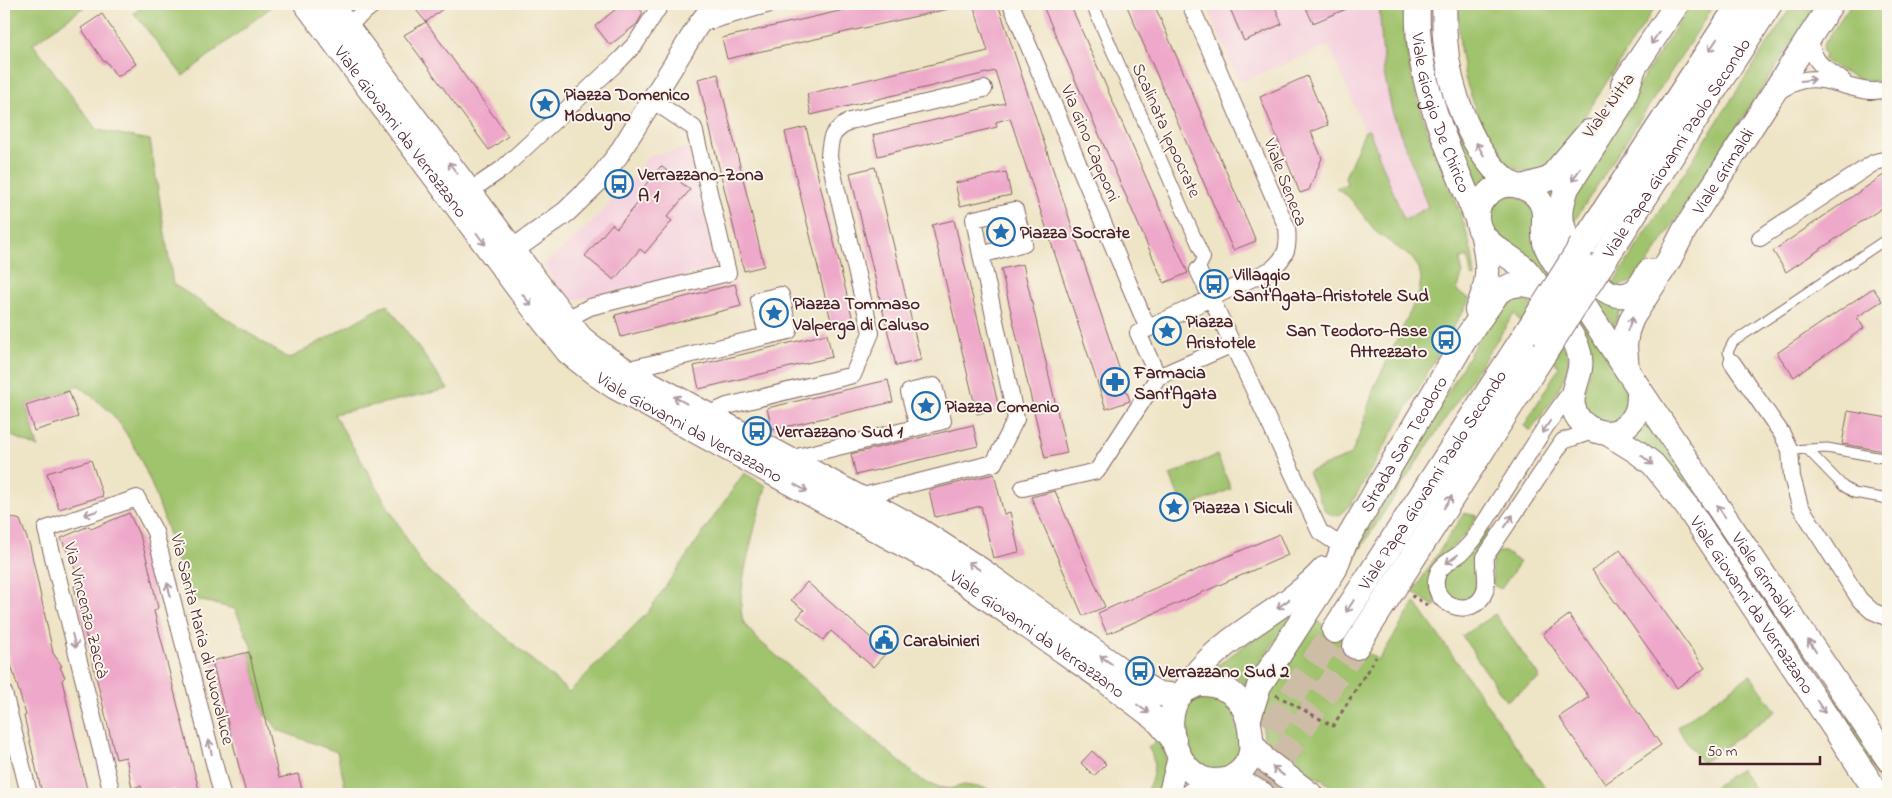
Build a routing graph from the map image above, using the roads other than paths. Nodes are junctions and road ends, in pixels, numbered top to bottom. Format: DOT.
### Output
graph roads {
  1 [pos="306,4"];
  2 [pos="330,4"];
  3 [pos="374,4"];
  4 [pos="661,4"];
  5 [pos="714,4"];
  6 [pos="770,4"];
  7 [pos="1011,4"];
  8 [pos="1092,4"];
  9 [pos="1190,4"];
  10 [pos="1418,4"];
  11 [pos="1444,4"];
  12 [pos="1677,4"];
  13 [pos="1740,4"];
  14 [pos="1769,4"];
  15 [pos="1831,4"];
  16 [pos="699,24"];
  17 [pos="339,32"];
  18 [pos="1809,38"];
  19 [pos="1633,71"];
  20 [pos="1849,86"];
  21 [pos="984,89"];
  22 [pos="1888,89"];
  23 [pos="1770,96"];
  24 [pos="652,100"];
  25 [pos="1888,159"];
  26 [pos="1517,186"];
  27 [pos="470,191"];
  28 [pos="1480,228"];
  29 [pos="1684,231"];
  30 [pos="1760,238"];
  31 [pos="1888,238"];
  32 [pos="505,255"];
  33 [pos="981,255"];
  34 [pos="1198,270"];
  35 [pos="1538,287"];
  36 [pos="1211,298"];
  37 [pos="1148,328"];
  38 [pos="572,336"];
  39 [pos="762,337"];
  40 [pos="1464,341"];
  41 [pos="1233,344"];
  42 [pos="1732,362"];
  43 [pos="625,370"];
  44 [pos="1158,378"];
  45 [pos="1633,381"];
  46 [pos="1574,387"];
  47 [pos="707,415"];
  48 [pos="912,429"];
  49 [pos="1600,432"];
  50 [pos="1807,449"];
  51 [pos="1790,450"];
  52 [pos="789,458"];
  53 [pos="1888,459"];
  54 [pos="1023,488"];
  55 [pos="137,498"];
  56 [pos="859,498"];
  57 [pos="1888,499"];
  58 [pos="1343,547"];
  59 [pos="1888,618"];
  60 [pos="1335,630"];
  61 [pos="1367,650"];
  62 [pos="4,692"];
  63 [pos="1183,692"];
  64 [pos="1248,718"];
  65 [pos="1251,742"];
  66 [pos="1176,747"];
  67 [pos="1888,759"];
  68 [pos="1223,780"];
  69 [pos="29,794"];
  70 [pos="112,794"];
  71 [pos="222,794"];
  72 [pos="1169,794"];
  73 [pos="1190,794"];
  74 [pos="1262,794"];
  75 [pos="1310,794"];
  76 [pos="1878,794"];
  1 -- 17 [label="main road, Viale Giovanni da Verrazzano"];
  2 -- 17 [label="main road, Viale Giovanni da Verrazzano"];
  3 -- 17 [label="street"];
  4 -- 27 [label="street"];
  5 -- 16 [label="street"];
  6 -- 16 [label="street"];
  7 -- 37 [label="street, Via Gino Capponi"];
  8 -- 34 [label="street, Scalinata Ippocrate"];
  9 -- 36 [label="street, Viale Seneca"];
  10 -- 28 [label="main road, Viale Giorgio De Chirico"];
  26 -- 11 [label="main road, one-way"];
  12 -- 19 [label="main road, Viale Nitta, one-way"];
  13 -- 60 [label="main road, Viale Papa Giovanni Paolo Secondo, one-way, bridge"];
  61 -- 14 [label="main road, Viale Papa Giovanni Paolo Secondo, one-way, bridge"];
  15 -- 18 [label="main road, Viale Grimaldi"];
  16 -- 24 [label="street"];
  27 -- 17 [label="main road, Viale Giovanni da Verrazzano, one-way"];
  17 -- 32 [label="main road, Viale Giovanni da Verrazzano, one-way"];
  18 -- 20 [label="street"];
  18 -- 23 [label="main road, Viale Grimaldi"];
  19 -- 26 [label="main road, Viale Nitta"];
  19 -- 29 [label="main road, one-way"];
  20 -- 22 [label="street"];
  23 -- 20 [label="street, one-way"];
  21 -- 47 [label="street"];
  23 -- 29 [label="main road, Viale Grimaldi"];
  24 -- 32 [label="street"];
  24 -- 38 [label="street"];
  25 -- 30 [label="street"];
  26 -- 28 [label="main road, Viale Nitta"];
  26 -- 45 [label="main road"];
  27 -- 32 [label="main road, Viale Giovanni da Verrazzano"];
  28 -- 35 [label="main road, Viale Giovanni da Verrazzano"];
  28 -- 40 [label="main road, Viale Giorgio De Chirico"];
  45 -- 29 [label="main road, Viale Grimaldi, one-way"];
  31 -- 42 [label="lane"];
  32 -- 38 [label="main road, Viale Giovanni da Verrazzano, one-way"];
  32 -- 38 [label="main road, Viale Giovanni da Verrazzano"];
  33 -- 56 [label="street"];
  34 -- 36 [label="street"];
  35 -- 40 [label="main road"];
  35 -- 46 [label="main road, Viale Giovanni da Verrazzano"];
  36 -- 37 [label="street, Viale Seneca"];
  36 -- 41 [label="street"];
  37 -- 44 [label="street"];
  38 -- 43 [label="main road, Viale Giovanni da Verrazzano"];
  38 -- 66 [label="main road, Viale Giovanni da Verrazzano, one-way"];
  39 -- 43 [label="street"];
  40 -- 58 [label="main road, Strada San Teodoro"];
  41 -- 44 [label="street"];
  41 -- 58 [label="street"];
  42 -- 51 [label="street"];
  47 -- 43 [label="main road, Viale Giovanni da Verrazzano, one-way"];
  44 -- 54 [label="street"];
  45 -- 49 [label="main road"];
  67 -- 45 [label="main road, Viale Grimaldi, one-way"];
  46 -- 49 [label="main road, Viale Giovanni da Verrazzano"];
  46 -- 49 [label="street, one-way"];
  47 -- 52 [label="main road, Viale Giovanni da Verrazzano"];
  48 -- 52 [label="street"];
  49 -- 76 [label="main road, Viale Giovanni da Verrazzano, one-way"];
  50 -- 51 [label="lane"];
  50 -- 53 [label="lane"];
  50 -- 57 [label="lane"];
  51 -- 59 [label="street"];
  52 -- 56 [label="main road, Viale Giovanni da Verrazzano"];
  55 -- 70 [label="street, Via Vincenzo Zaccà, one-way"];
  71 -- 55 [label="street, Via Santa Maria di Nuovaluce, one-way"];
  63 -- 56 [label="main road, Viale Giovanni da Verrazzano, one-way"];
  58 -- 63 [label="main road, Strada San Teodoro, one-way"];
  58 -- 64 [label="main road, Strada San Teodoro"];
  62 -- 69 [label="street"];
  63 -- 64 [label="main road"];
  63 -- 66 [label="main road"];
  64 -- 65 [label="main road"];
  65 -- 68 [label="main road"];
  75 -- 65 [label="main road, one-way"];
  66 -- 68 [label="main road"];
  66 -- 72 [label="street"];
  68 -- 73 [label="street"];
  68 -- 74 [label="main road"];
}
